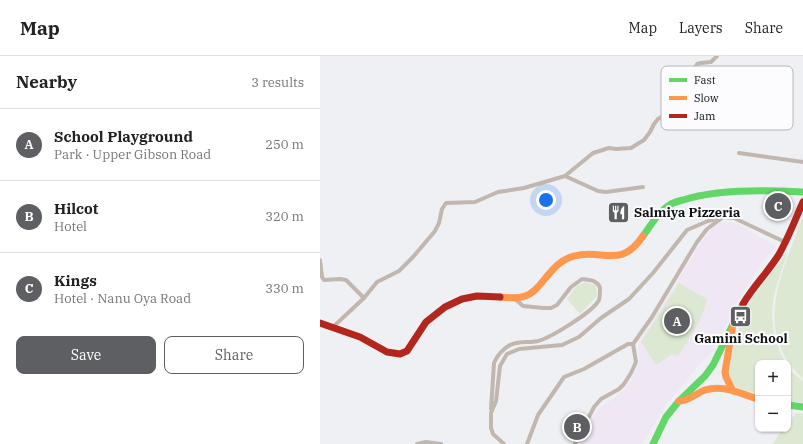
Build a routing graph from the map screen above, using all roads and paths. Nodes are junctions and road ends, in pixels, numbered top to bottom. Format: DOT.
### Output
graph roads {
  1 [pos="717,56"];
  2 [pos="696,66"];
  3 [pos="661,117"];
  4 [pos="739,153"];
  5 [pos="803,162"];
  6 [pos="565,176"];
  7 [pos="643,187"];
  8 [pos="803,192"];
  9 [pos="803,202"];
  10 [pos="724,217"];
  11 [pos="786,242"];
  12 [pos="320,260"];
  13 [pos="364,298"];
  14 [pos="514,298"];
  15 [pos="734,321"];
  16 [pos="320,323"];
  17 [pos="333,327"];
  18 [pos="633,344"];
  19 [pos="733,392"];
  20 [pos="755,398"];
  21 [pos="679,401"];
  22 [pos="791,405"];
  23 [pos="803,407"];
  24 [pos="491,413"];
  25 [pos="652,443"];
  26 [pos="417,444"];
  27 [pos="441,444"];
  28 [pos="504,444"];
  29 [pos="527,444"];
  30 [pos="575,444"];
  1 -- 2 [label="street"];
  3 -- 6 [label="street"];
  4 -- 5 [label="street"];
  6 -- 7 [label="street"];
  6 -- 13 [label="street"];
  8 -- 14 [label="main road"];
  9 -- 11 [label="main road"];
  10 -- 11 [label="street"];
  10 -- 18 [label="street"];
  10 -- 24 [label="street"];
  11 -- 15 [label="main road"];
  12 -- 13 [label="street"];
  13 -- 17 [label="street"];
  14 -- 17 [label="main road"];
  14 -- 24 [label="street"];
  15 -- 19 [label="main road"];
  15 -- 21 [label="main road"];
  16 -- 17 [label="main road"];
  18 -- 29 [label="street"];
  18 -- 30 [label="street"];
  19 -- 20 [label="main road"];
  19 -- 21 [label="main road"];
  21 -- 25 [label="main road"];
  22 -- 23 [label="main road"];
  24 -- 28 [label="street"];
  26 -- 27 [label="street"];
}
